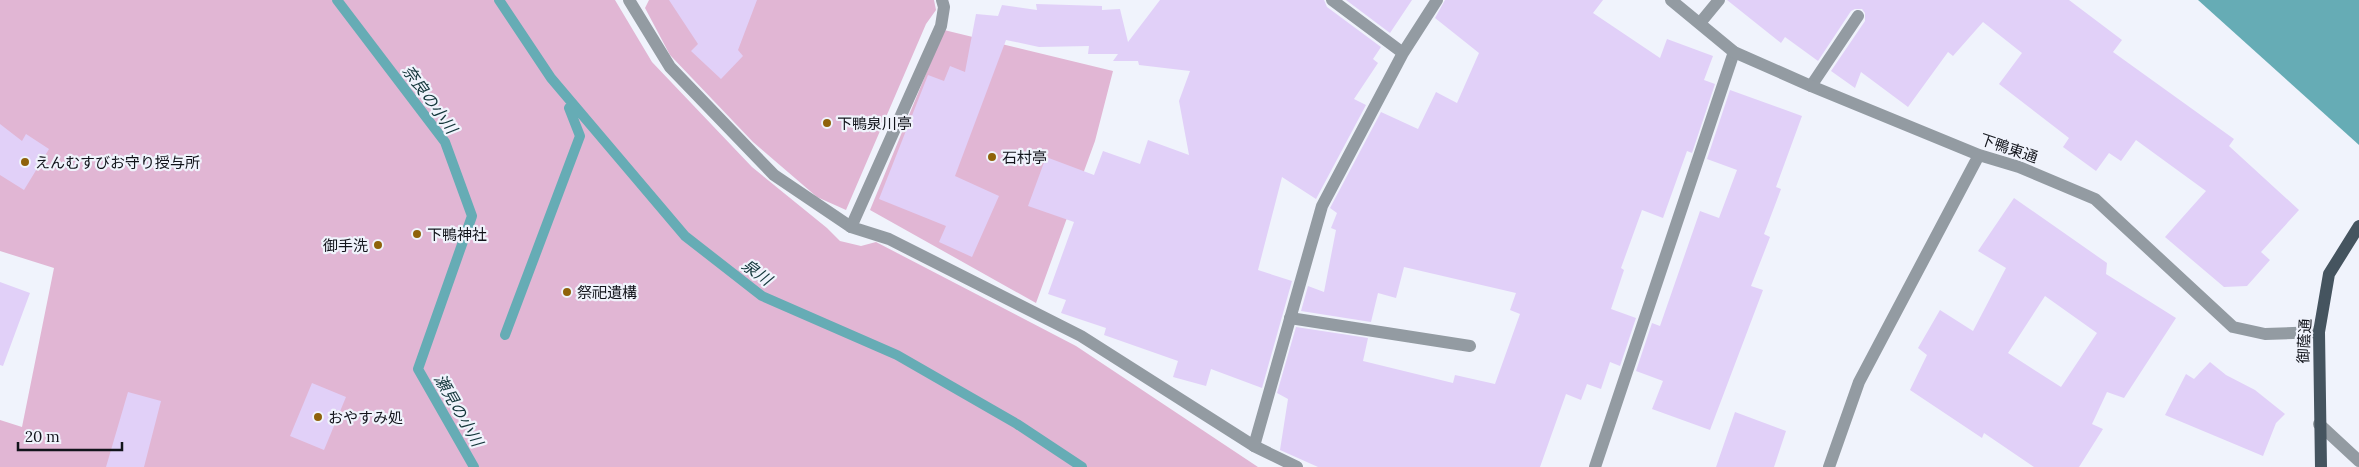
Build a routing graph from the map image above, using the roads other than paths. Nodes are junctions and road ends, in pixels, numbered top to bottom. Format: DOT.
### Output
graph roads {
  1 [pos="942,0"];
  2 [pos="1332,0"];
  3 [pos="1437,0"];
  4 [pos="1671,0"];
  5 [pos="1719,0"];
  6 [pos="633,3"];
  7 [pos="1858,16"];
  8 [pos="1700,23"];
  9 [pos="1734,52"];
  10 [pos="1403,53"];
  11 [pos="1811,86"];
  12 [pos="1979,155"];
  13 [pos="851,227"];
  14 [pos="2357,228"];
  15 [pos="1290,318"];
  16 [pos="2319,332"];
  17 [pos="1470,346"];
  18 [pos="2320,424"];
  19 [pos="1254,446"];
  20 [pos="2359,461"];
  21 [pos="1297,467"];
  22 [pos="1595,467"];
  23 [pos="1829,467"];
  24 [pos="2321,467"];
  1 -- 13 [label="street"];
  2 -- 10 [label="street"];
  3 -- 10 [label="street"];
  4 -- 8 [label="street, 下鴨東通"];
  5 -- 8 [label="street"];
  6 -- 13 [label="street"];
  7 -- 11 [label="street"];
  8 -- 9 [label="street, 下鴨東通"];
  9 -- 11 [label="street, 下鴨東通"];
  9 -- 22 [label="street"];
  10 -- 15 [label="street"];
  11 -- 12 [label="street, 下鴨東通"];
  12 -- 16 [label="street, 下鴨東通"];
  12 -- 23 [label="street"];
  13 -- 19 [label="street"];
  14 -- 16 [label="main road, 御蔭通"];
  15 -- 17 [label="street"];
  15 -- 19 [label="street"];
  16 -- 18 [label="main road, 御蔭通"];
  18 -- 20 [label="street"];
  18 -- 24 [label="main road, 御蔭通"];
  19 -- 21 [label="street"];
}
